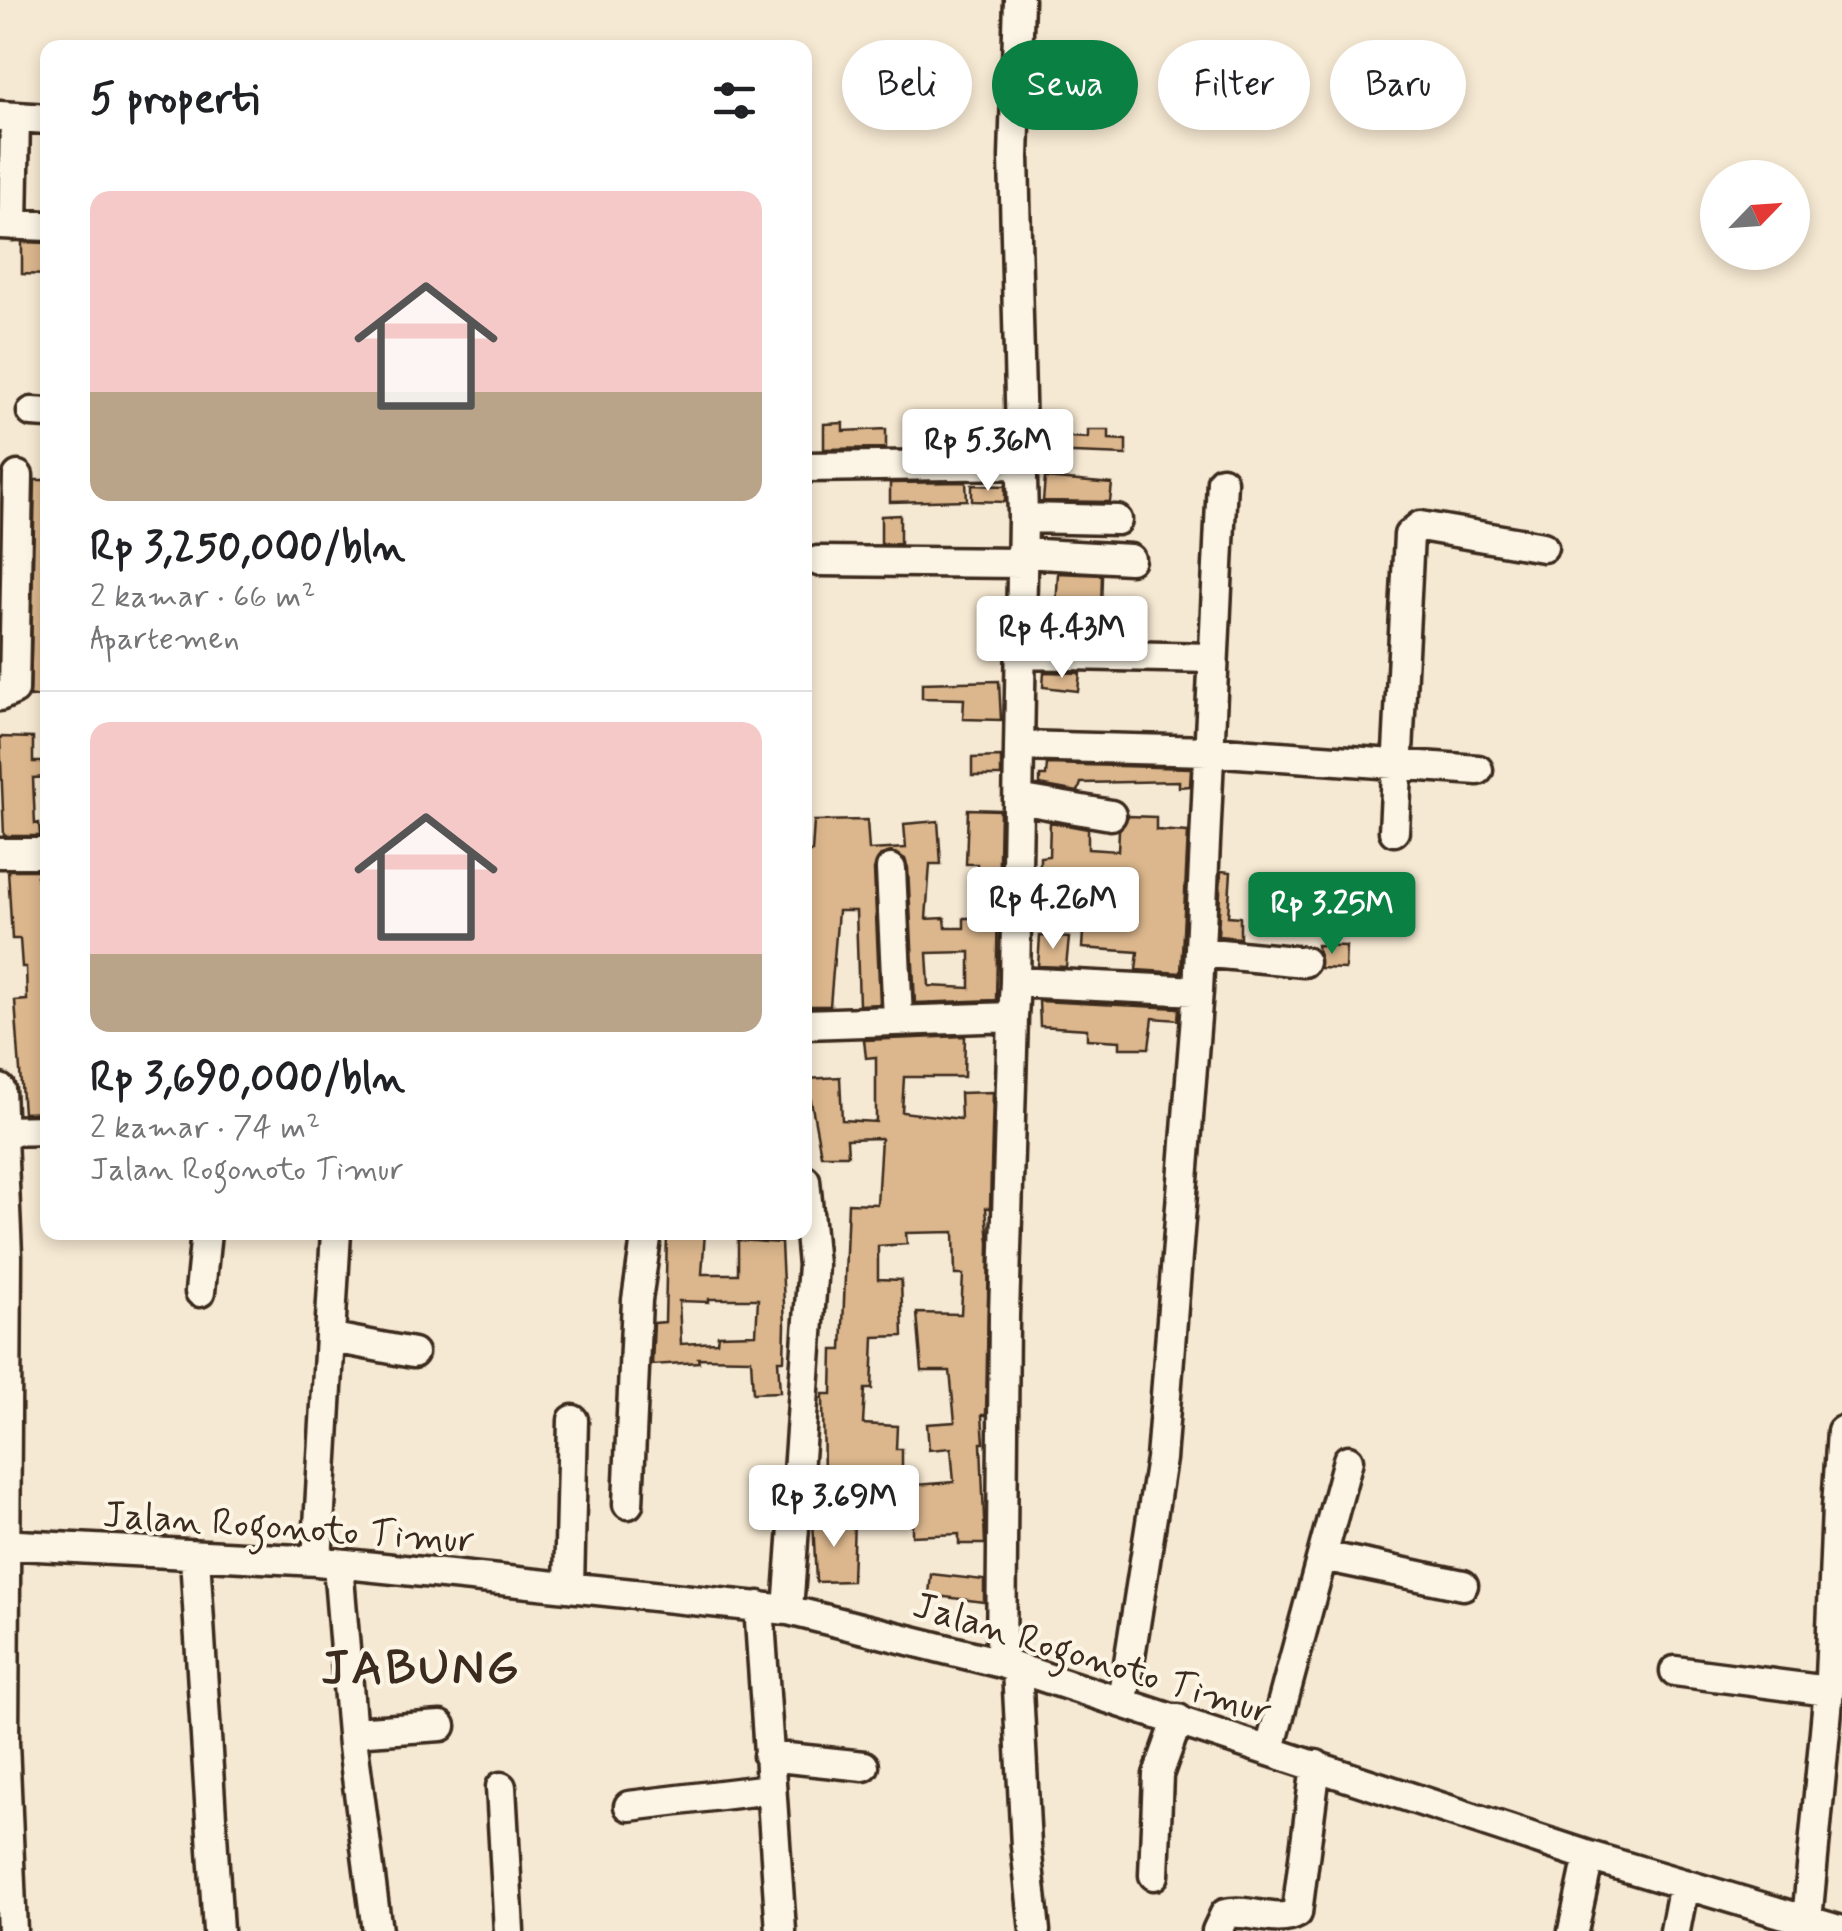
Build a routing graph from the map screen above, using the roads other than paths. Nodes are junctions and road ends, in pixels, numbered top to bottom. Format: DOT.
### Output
graph roads {
  1 [pos="1019,0"];
  2 [pos="8,117"];
  3 [pos="40,119"];
  4 [pos="7,224"];
  5 [pos="40,226"];
  6 [pos="1023,464"];
  7 [pos="812,467"];
  8 [pos="18,476"];
  9 [pos="1222,481"];
  10 [pos="1023,518"];
  11 [pos="1116,520"];
  12 [pos="1543,548"];
  13 [pos="1021,558"];
  14 [pos="1130,559"];
  15 [pos="818,561"];
  16 [pos="1020,654"];
  17 [pos="1214,658"];
  18 [pos="0,696"];
  19 [pos="1019,746"];
  20 [pos="1209,751"];
  21 [pos="1399,764"];
  22 [pos="1478,770"];
  23 [pos="1018,800"];
  24 [pos="1111,815"];
  25 [pos="1394,831"];
  26 [pos="0,853"];
  27 [pos="40,853"];
  28 [pos="891,869"];
  29 [pos="1200,952"];
  30 [pos="1304,962"];
  31 [pos="1015,982"];
  32 [pos="1198,990"];
  33 [pos="1013,1017"];
  34 [pos="898,1018"];
  35 [pos="812,1024"];
  36 [pos="0,1088"];
  37 [pos="40,1130"];
  38 [pos="3,1131"];
  39 [pos="2,1180"];
  40 [pos="205,1240"];
  41 [pos="336,1240"];
  42 [pos="645,1240"];
  43 [pos="810,1240"];
  44 [pos="3,1278"];
  45 [pos="200,1292"];
  46 [pos="333,1338"];
  47 [pos="413,1352"];
  48 [pos="573,1420"];
  49 [pos="1842,1432"];
  50 [pos="1348,1460"];
  51 [pos="628,1504"];
  52 [pos="1839,1508"];
  53 [pos="2,1544"];
  54 [pos="1323,1556"];
  55 [pos="195,1557"];
  56 [pos="328,1563"];
  57 [pos="1464,1585"];
  58 [pos="570,1587"];
  59 [pos="758,1606"];
  60 [pos="788,1610"];
  61 [pos="1009,1666"];
  62 [pos="1675,1671"];
  63 [pos="1828,1691"];
  64 [pos="1123,1701"];
  65 [pos="1178,1719"];
  66 [pos="441,1726"];
  67 [pos="352,1732"];
  68 [pos="1270,1749"];
  69 [pos="768,1756"];
  70 [pos="1316,1765"];
  71 [pos="864,1766"];
  72 [pos="501,1787"];
  73 [pos="770,1789"];
  74 [pos="629,1806"];
  75 [pos="1589,1856"];
  76 [pos="1154,1875"];
  77 [pos="1684,1884"];
  78 [pos="1806,1925"];
  79 [pos="12,1931"];
  80 [pos="218,1931"];
  81 [pos="378,1931"];
  82 [pos="509,1931"];
  83 [pos="780,1931"];
  84 [pos="1035,1931"];
  85 [pos="1217,1931"];
  86 [pos="1573,1931"];
  87 [pos="1675,1931"];
  88 [pos="1842,1931"];
  1 -- 6 [label="street"];
  2 -- 3 [label="street"];
  2 -- 4 [label="street"];
  4 -- 5 [label="street"];
  6 -- 7 [label="street"];
  6 -- 10 [label="street"];
  8 -- 18 [label="street"];
  9 -- 17 [label="street"];
  10 -- 11 [label="street"];
  10 -- 13 [label="street"];
  12 -- 21 [label="street"];
  13 -- 14 [label="street"];
  13 -- 15 [label="street"];
  13 -- 16 [label="street"];
  16 -- 17 [label="street"];
  16 -- 19 [label="street"];
  17 -- 20 [label="street"];
  19 -- 20 [label="street"];
  19 -- 23 [label="street"];
  20 -- 21 [label="street"];
  20 -- 29 [label="street"];
  21 -- 22 [label="street"];
  21 -- 25 [label="street"];
  23 -- 24 [label="street"];
  23 -- 31 [label="street"];
  26 -- 27 [label="street"];
  28 -- 34 [label="street"];
  29 -- 30 [label="street"];
  29 -- 32 [label="street"];
  31 -- 32 [label="street"];
  31 -- 33 [label="street"];
  32 -- 64 [label="street"];
  33 -- 34 [label="street"];
  33 -- 61 [label="street"];
  34 -- 35 [label="street"];
  36 -- 38 [label="street"];
  37 -- 38 [label="street"];
  38 -- 39 [label="street"];
  39 -- 44 [label="street"];
  40 -- 45 [label="street"];
  41 -- 46 [label="street"];
  42 -- 51 [label="street"];
  43 -- 60 [label="street"];
  44 -- 53 [label="street"];
  46 -- 47 [label="street"];
  46 -- 56 [label="street"];
  48 -- 58 [label="street"];
  49 -- 52 [label="street"];
  50 -- 54 [label="street"];
  52 -- 63 [label="street"];
  53 -- 55 [label="street, Jalan Rogonoto Timur"];
  53 -- 79 [label="street"];
  54 -- 57 [label="street"];
  54 -- 68 [label="street"];
  55 -- 56 [label="street, Jalan Rogonoto Timur"];
  55 -- 80 [label="street"];
  56 -- 58 [label="street, Jalan Rogonoto Timur"];
  56 -- 67 [label="street"];
  58 -- 59 [label="street, Jalan Rogonoto Timur"];
  59 -- 60 [label="street, Jalan Rogonoto Timur"];
  59 -- 69 [label="street"];
  60 -- 61 [label="street, Jalan Rogonoto Timur"];
  61 -- 64 [label="street, Jalan Rogonoto Timur"];
  61 -- 84 [label="street"];
  62 -- 63 [label="street"];
  63 -- 78 [label="street"];
  64 -- 65 [label="street, Jalan Rogonoto Timur"];
  65 -- 68 [label="street, Jalan Rogonoto Timur"];
  65 -- 76 [label="street"];
  66 -- 67 [label="street"];
  67 -- 81 [label="street"];
  68 -- 70 [label="street, Jalan Rogonoto Timur"];
  69 -- 71 [label="street"];
  69 -- 73 [label="street"];
  70 -- 75 [label="street, Jalan Rogonoto Timur"];
  70 -- 85 [label="street"];
  72 -- 82 [label="street"];
  73 -- 74 [label="street"];
  73 -- 83 [label="street"];
  75 -- 77 [label="street, Jalan Rogonoto Timur"];
  75 -- 86 [label="street"];
  77 -- 78 [label="street, Jalan Rogonoto Timur"];
  77 -- 87 [label="street"];
  78 -- 88 [label="street, Jalan Rogonoto Timur"];
}
